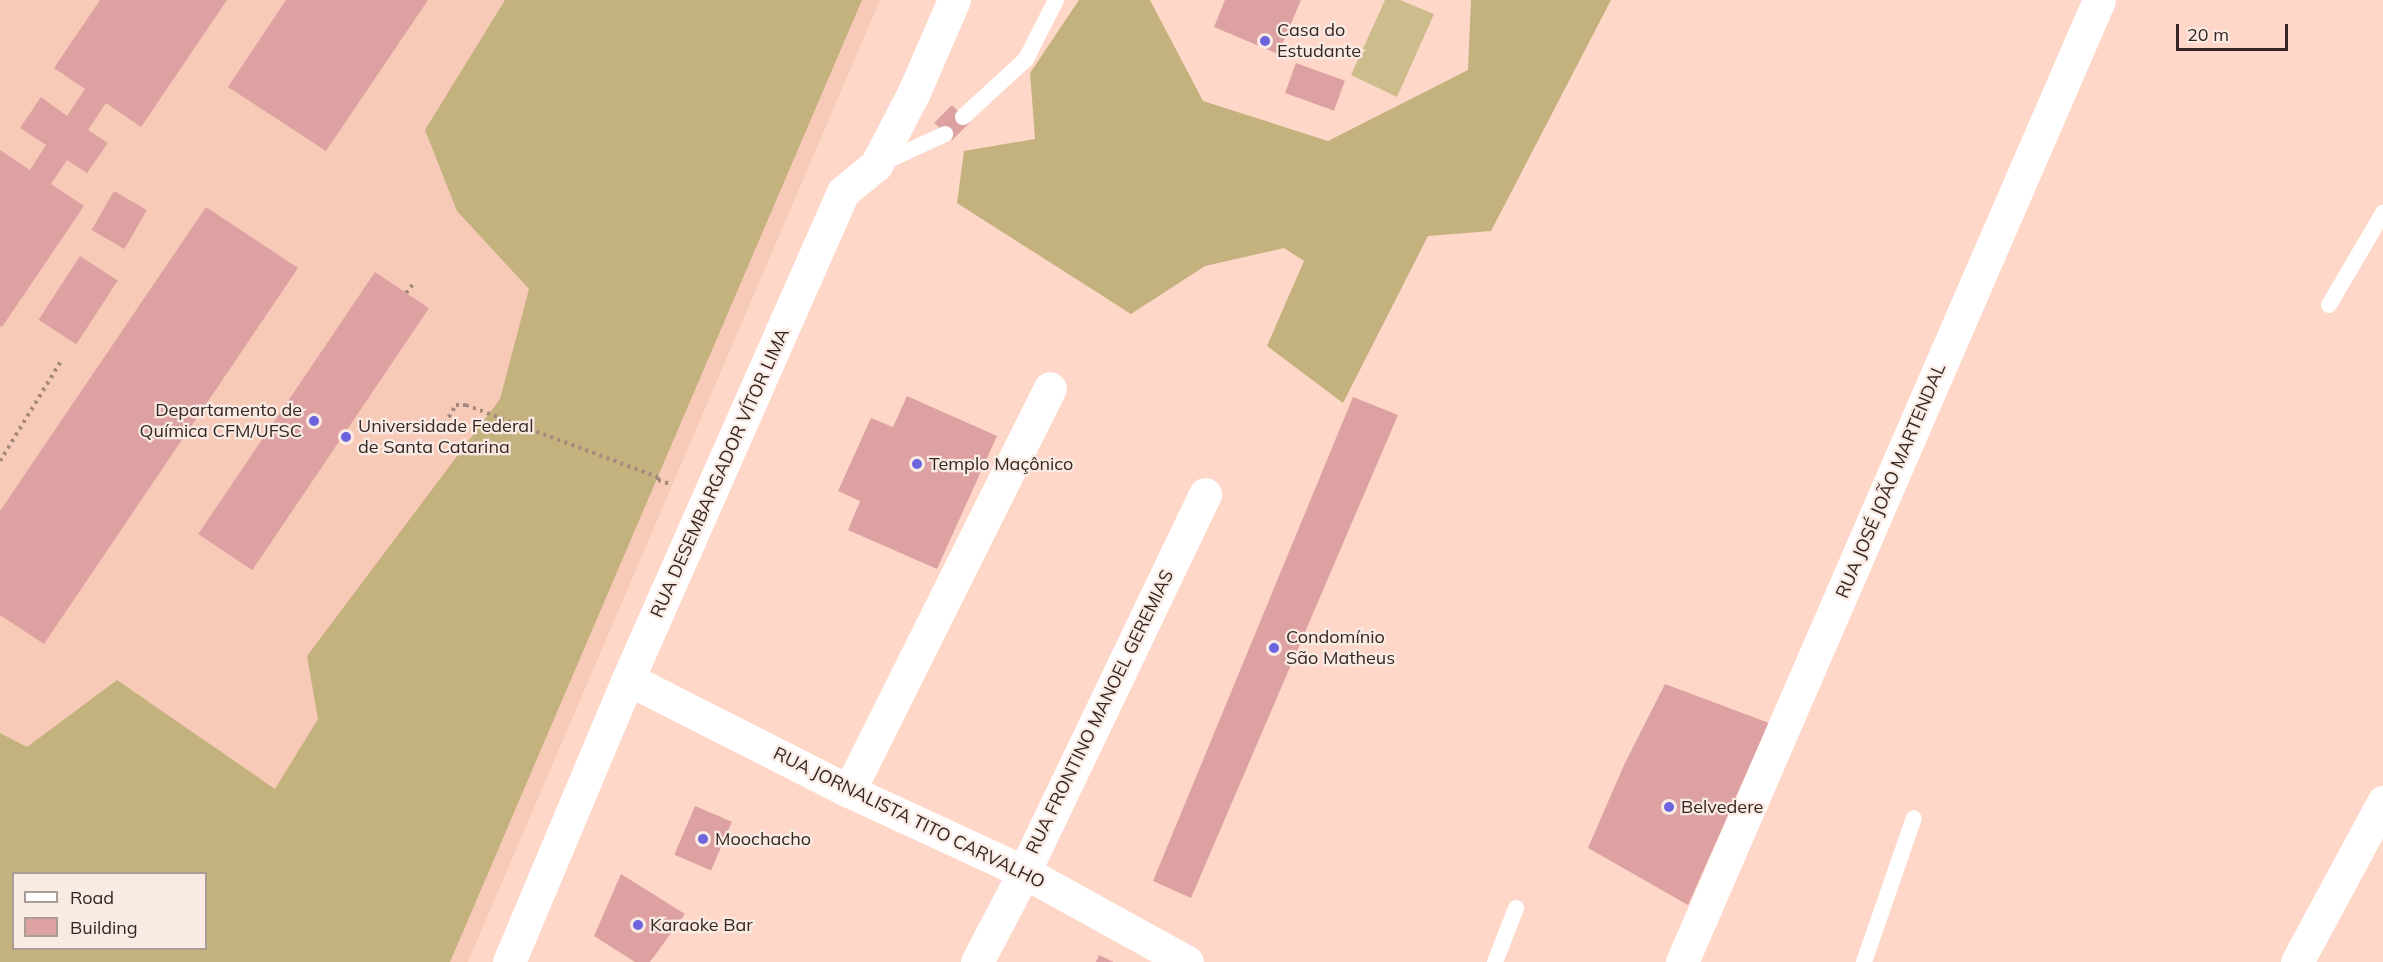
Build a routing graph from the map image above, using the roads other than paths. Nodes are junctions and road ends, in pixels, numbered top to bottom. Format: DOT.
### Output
graph roads {
  1 [pos="954,0"];
  2 [pos="1056,0"];
  3 [pos="2099,0"];
  4 [pos="963,117"];
  5 [pos="945,134"];
  6 [pos="876,165"];
  7 [pos="2383,213"];
  8 [pos="2329,305"];
  9 [pos="1050,387"];
  10 [pos="1205,494"];
  11 [pos="628,678"];
  12 [pos="849,791"];
  13 [pos="2383,802"];
  14 [pos="1914,818"];
  15 [pos="1024,872"];
  16 [pos="1516,908"];
  17 [pos="509,962"];
  18 [pos="977,962"];
  19 [pos="1187,962"];
  20 [pos="1494,962"];
  21 [pos="1682,962"];
  22 [pos="1864,962"];
  23 [pos="2297,962"];
  1 -- 6 [label="street, RUA DESEMBARGADOR VÍTOR LIMA"];
  2 -- 4 [label="lane"];
  3 -- 21 [label="street, RUA JOSÉ JOÃO MARTENDAL"];
  5 -- 6 [label="lane"];
  6 -- 11 [label="street, RUA DESEMBARGADOR VÍTOR LIMA"];
  7 -- 8 [label="lane"];
  9 -- 12 [label="street"];
  10 -- 15 [label="street, RUA FRONTINO MANOEL GEREMIAS"];
  11 -- 12 [label="street, RUA JORNALISTA TITO CARVALHO"];
  11 -- 17 [label="street, RUA DESEMBARGADOR VÍTOR LIMA"];
  12 -- 15 [label="street, RUA JORNALISTA TITO CARVALHO"];
  13 -- 23 [label="street"];
  14 -- 22 [label="lane"];
  15 -- 18 [label="street, RUA FRONTINO MANOEL GEREMIAS"];
  15 -- 19 [label="street, RUA JORNALISTA TITO CARVALHO"];
  16 -- 20 [label="lane"];
}
